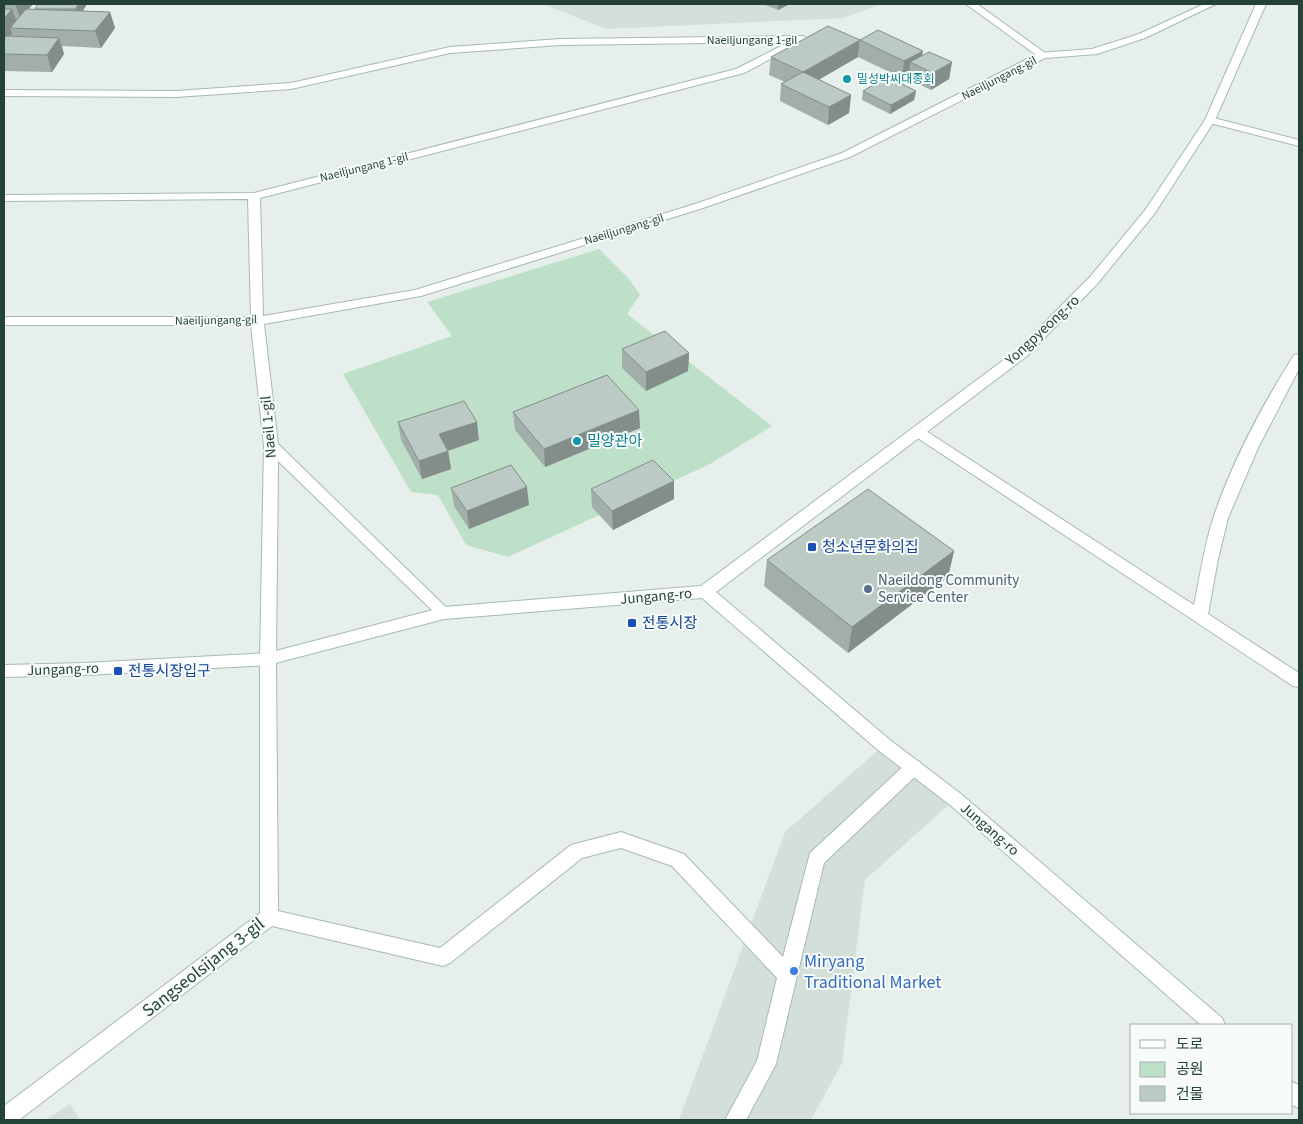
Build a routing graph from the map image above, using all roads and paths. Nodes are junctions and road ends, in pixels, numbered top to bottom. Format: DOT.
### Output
graph roads {
  1 [pos="971,4"];
  2 [pos="1212,4"];
  3 [pos="1260,4"];
  4 [pos="1043,55"];
  5 [pos="4,93"];
  6 [pos="1210,120"];
  7 [pos="1299,143"];
  8 [pos="254,196"];
  9 [pos="4,198"];
  10 [pos="4,321"];
  11 [pos="257,321"];
  12 [pos="1299,358"];
  13 [pos="918,432"];
  14 [pos="271,446"];
  15 [pos="705,592"];
  16 [pos="444,613"];
  17 [pos="1200,615"];
  18 [pos="268,659"];
  19 [pos="4,671"];
  20 [pos="1299,681"];
  21 [pos="914,767"];
  22 [pos="269,917"];
  23 [pos="788,976"];
  24 [pos="1215,1024"];
  25 [pos="4,1119"];
  26 [pos="735,1120"];
  1 -- 4 [label="street"];
  2 -- 4 [label="street, Naeiljungang-gil"];
  3 -- 6 [label="street, Yongpyeong-ro"];
  4 -- 11 [label="street, Naeiljungang-gil"];
  5 -- 8 [label="street, Naeiljungang 1-gil"];
  6 -- 7 [label="street"];
  6 -- 13 [label="street, Yongpyeong-ro"];
  8 -- 9 [label="street, Naeiljungang 1-gil"];
  8 -- 11 [label="street, Naeil 1-gil"];
  10 -- 11 [label="street, Naeiljungang-gil"];
  11 -- 14 [label="street, Naeil 1-gil"];
  12 -- 17 [label="street"];
  13 -- 15 [label="street, Yongpyeong-ro"];
  13 -- 17 [label="street"];
  14 -- 16 [label="street"];
  14 -- 18 [label="street, Naeil 1-gil"];
  15 -- 16 [label="street, Jungang-ro"];
  15 -- 21 [label="street, Jungang-ro"];
  16 -- 18 [label="street, Jungang-ro"];
  17 -- 20 [label="street"];
  18 -- 19 [label="street, Jungang-ro"];
  18 -- 22 [label="street, Sangseolsijang 3-gil"];
  21 -- 23 [label="street"];
  21 -- 24 [label="street, Jungang-ro"];
  22 -- 23 [label="street"];
  22 -- 25 [label="street, Sangseolsijang 3-gil"];
  23 -- 26 [label="street"];
}
